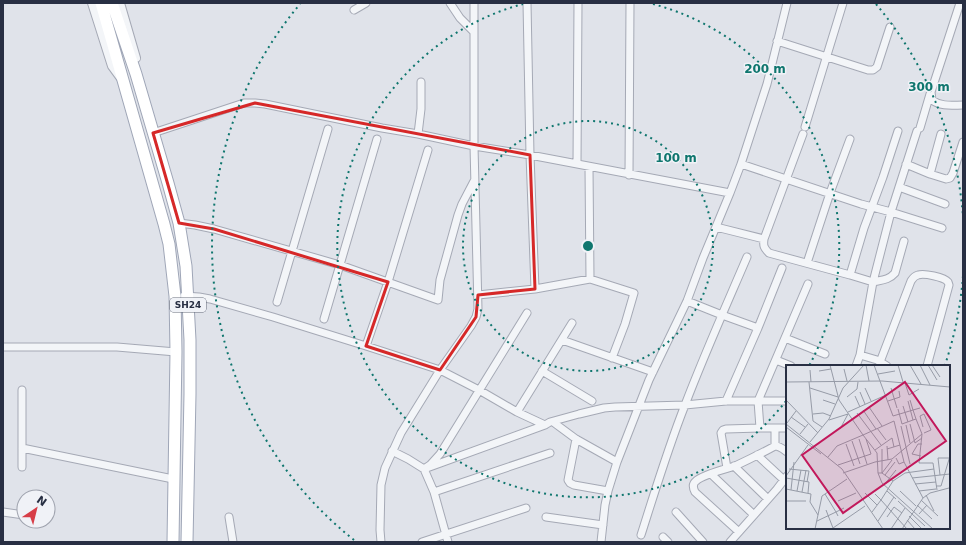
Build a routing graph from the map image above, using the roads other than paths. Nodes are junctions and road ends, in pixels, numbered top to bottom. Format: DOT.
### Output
graph roads {
  1 [pos="92,3"];
  2 [pos="101,3"];
  3 [pos="112,3"];
  4 [pos="120,3"];
  5 [pos="366,3"];
  6 [pos="450,3"];
  7 [pos="474,3"];
  8 [pos="527,3"];
  9 [pos="578,3"];
  10 [pos="630,3"];
  11 [pos="787,3"];
  12 [pos="843,3"];
  13 [pos="960,3"];
  14 [pos="354,10"];
  15 [pos="890,26"];
  16 [pos="473,31"];
  17 [pos="777,41"];
  18 [pos="826,57"];
  19 [pos="136,74"];
  20 [pos="123,81"];
  21 [pos="421,82"];
  22 [pos="930,92"];
  23 [pos="963,105"];
  24 [pos="805,127"];
  25 [pos="328,129"];
  26 [pos="898,131"];
  27 [pos="153,133"];
  28 [pos="418,134"];
  29 [pos="803,134"];
  30 [pos="941,134"];
  31 [pos="376,139"];
  32 [pos="850,139"];
  33 [pos="963,142"];
  34 [pos="474,146"];
  35 [pos="428,150"];
  36 [pos="530,155"];
  37 [pos="577,164"];
  38 [pos="742,164"];
  39 [pos="906,164"];
  40 [pos="589,167"];
  41 [pos="629,174"];
  42 [pos="930,174"];
  43 [pos="786,178"];
  44 [pos="475,180"];
  45 [pos="899,187"];
  46 [pos="730,193"];
  47 [pos="830,193"];
  48 [pos="945,204"];
  49 [pos="872,207"];
  50 [pos="891,212"];
  51 [pos="179,223"];
  52 [pos="716,227"];
  53 [pos="942,228"];
  54 [pos="764,239"];
  55 [pos="904,241"];
  56 [pos="291,252"];
  57 [pos="747,257"];
  58 [pos="808,263"];
  59 [pos="340,265"];
  60 [pos="782,268"];
  61 [pos="850,275"];
  62 [pos="590,279"];
  63 [pos="388,282"];
  64 [pos="873,282"];
  65 [pos="808,284"];
  66 [pos="535,289"];
  67 [pos="478,294"];
  68 [pos="175,296"];
  69 [pos="188,296"];
  70 [pos="687,301"];
  71 [pos="277,302"];
  72 [pos="527,313"];
  73 [pos="722,315"];
  74 [pos="324,319"];
  75 [pos="572,323"];
  76 [pos="758,328"];
  77 [pos="785,338"];
  78 [pos="562,340"];
  79 [pos="366,346"];
  80 [pos="3,347"];
  81 [pos="176,352"];
  82 [pos="825,354"];
  83 [pos="860,355"];
  84 [pos="612,358"];
  85 [pos="776,360"];
  86 [pos="880,362"];
  87 [pos="788,365"];
  88 [pos="856,365"];
  89 [pos="885,365"];
  90 [pos="927,365"];
  91 [pos="440,370"];
  92 [pos="542,372"];
  93 [pos="653,372"];
  94 [pos="22,390"];
  95 [pos="479,390"];
  96 [pos="786,400"];
  97 [pos="726,401"];
  98 [pos="758,401"];
  99 [pos="592,402"];
  100 [pos="685,405"];
  101 [pos="639,406"];
  102 [pos="517,412"];
  103 [pos="553,422"];
  104 [pos="545,425"];
  105 [pos="760,428"];
  106 [pos="775,428"];
  107 [pos="786,428"];
  108 [pos="576,439"];
  109 [pos="775,446"];
  110 [pos="22,448"];
  111 [pos="392,451"];
  112 [pos="786,451"];
  113 [pos="550,453"];
  114 [pos="757,455"];
  115 [pos="617,462"];
  116 [pos="22,467"];
  117 [pos="731,467"];
  118 [pos="424,469"];
  119 [pos="712,474"];
  120 [pos="785,478"];
  121 [pos="173,479"];
  122 [pos="608,491"];
  123 [pos="434,492"];
  124 [pos="768,499"];
  125 [pos="526,508"];
  126 [pos="3,512"];
  127 [pos="676,512"];
  128 [pos="16,514"];
  129 [pos="754,515"];
  130 [pos="229,517"];
  131 [pos="546,517"];
  132 [pos="603,525"];
  133 [pos="739,532"];
  134 [pos="641,534"];
  135 [pos="447,538"];
  136 [pos="173,542"];
  137 [pos="187,542"];
  138 [pos="233,542"];
  139 [pos="381,542"];
  140 [pos="422,542"];
  141 [pos="601,542"];
  142 [pos="703,542"];
  143 [pos="730,542"];
  1 -- 20 [label="street"];
  2 -- 20 [label="main road, SH24"];
  3 -- 19 [label="main road, SH24"];
  4 -- 19 [label="street"];
  5 -- 14 [label="street"];
  6 -- 16 [label="street"];
  7 -- 16 [label="street"];
  8 -- 36 [label="street"];
  9 -- 37 [label="street"];
  10 -- 41 [label="street"];
  11 -- 17 [label="street"];
  12 -- 18 [label="street"];
  13 -- 22 [label="street"];
  15 -- 18 [label="street"];
  16 -- 34 [label="street"];
  17 -- 18 [label="street"];
  17 -- 38 [label="street"];
  18 -- 24 [label="street"];
  19 -- 27 [label="main road, SH24"];
  20 -- 68 [label="main road, SH24"];
  21 -- 28 [label="street"];
  22 -- 23 [label="street"];
  22 -- 39 [label="street"];
  25 -- 56 [label="street"];
  26 -- 49 [label="street"];
  27 -- 28 [label="street"];
  27 -- 51 [label="main road, SH24"];
  28 -- 34 [label="street"];
  29 -- 43 [label="street"];
  30 -- 42 [label="street"];
  31 -- 59 [label="street"];
  32 -- 47 [label="street"];
  33 -- 42 [label="street"];
  34 -- 36 [label="street"];
  34 -- 44 [label="street"];
  35 -- 63 [label="street"];
  36 -- 37 [label="street"];
  36 -- 66 [label="street"];
  37 -- 40 [label="street"];
  38 -- 43 [label="street"];
  38 -- 46 [label="street"];
  39 -- 42 [label="street"];
  39 -- 45 [label="street"];
  40 -- 41 [label="street"];
  40 -- 62 [label="street"];
  41 -- 46 [label="street"];
  43 -- 47 [label="street"];
  43 -- 54 [label="street"];
  44 -- 63 [label="street"];
  44 -- 67 [label="street"];
  45 -- 48 [label="street"];
  45 -- 50 [label="street"];
  46 -- 52 [label="street"];
  47 -- 49 [label="street"];
  47 -- 58 [label="street"];
  49 -- 50 [label="street"];
  49 -- 61 [label="street"];
  50 -- 53 [label="street"];
  50 -- 64 [label="street"];
  51 -- 56 [label="street"];
  51 -- 69 [label="main road, SH24"];
  52 -- 54 [label="street"];
  52 -- 70 [label="street"];
  54 -- 58 [label="street"];
  55 -- 64 [label="street"];
  56 -- 59 [label="street"];
  56 -- 71 [label="street"];
  57 -- 73 [label="street"];
  58 -- 61 [label="street"];
  59 -- 63 [label="street"];
  59 -- 74 [label="street"];
  60 -- 76 [label="street"];
  61 -- 64 [label="street"];
  62 -- 66 [label="street"];
  62 -- 84 [label="street"];
  63 -- 79 [label="street"];
  64 -- 83 [label="street"];
  65 -- 77 [label="street"];
  66 -- 67 [label="street"];
  67 -- 91 [label="street"];
  68 -- 69 [label="street"];
  68 -- 81 [label="main road, SH24"];
  69 -- 79 [label="street"];
  69 -- 137 [label="main road, SH24"];
  70 -- 73 [label="street"];
  70 -- 93 [label="street"];
  72 -- 95 [label="street"];
  73 -- 76 [label="street"];
  73 -- 100 [label="street"];
  75 -- 78 [label="street"];
  76 -- 97 [label="street"];
  77 -- 82 [label="street"];
  77 -- 85 [label="street"];
  78 -- 84 [label="street"];
  78 -- 92 [label="street"];
  79 -- 91 [label="street"];
  80 -- 81 [label="street"];
  81 -- 121 [label="main road, SH24"];
  83 -- 86 [label="street"];
  83 -- 88 [label="street"];
  84 -- 93 [label="street"];
  85 -- 87 [label="street"];
  85 -- 98 [label="street"];
  86 -- 89 [label="street"];
  86 -- 90 [label="street"];
  91 -- 95 [label="street"];
  91 -- 111 [label="street"];
  92 -- 99 [label="street"];
  92 -- 102 [label="street"];
  93 -- 101 [label="street"];
  94 -- 110 [label="street"];
  95 -- 102 [label="street"];
  95 -- 118 [label="street"];
  96 -- 98 [label="street"];
  97 -- 98 [label="street"];
  97 -- 100 [label="street"];
  98 -- 105 [label="street"];
  100 -- 101 [label="street"];
  100 -- 134 [label="street"];
  101 -- 103 [label="street"];
  101 -- 115 [label="street"];
  102 -- 104 [label="street"];
  103 -- 104 [label="street"];
  103 -- 108 [label="street"];
  104 -- 118 [label="street"];
  105 -- 106 [label="street"];
  105 -- 117 [label="street"];
  106 -- 107 [label="street"];
  106 -- 109 [label="street"];
  108 -- 115 [label="street"];
  108 -- 122 [label="street"];
  109 -- 112 [label="street"];
  109 -- 114 [label="street"];
  110 -- 116 [label="street"];
  110 -- 121 [label="street"];
  111 -- 118 [label="street"];
  111 -- 139 [label="street"];
  113 -- 123 [label="street"];
  114 -- 117 [label="street"];
  114 -- 120 [label="street"];
  115 -- 122 [label="street"];
  117 -- 119 [label="street"];
  117 -- 124 [label="street"];
  118 -- 123 [label="street"];
  119 -- 129 [label="street"];
  119 -- 133 [label="street"];
  120 -- 124 [label="street"];
  121 -- 136 [label="main road, SH24"];
  122 -- 132 [label="street"];
  123 -- 135 [label="street"];
  124 -- 129 [label="street"];
  125 -- 135 [label="street"];
  126 -- 128 [label="street"];
  127 -- 142 [label="street"];
  129 -- 133 [label="street"];
  130 -- 138 [label="street"];
  131 -- 132 [label="street"];
  132 -- 141 [label="street"];
  133 -- 143 [label="street"];
  135 -- 140 [label="street"];
}
